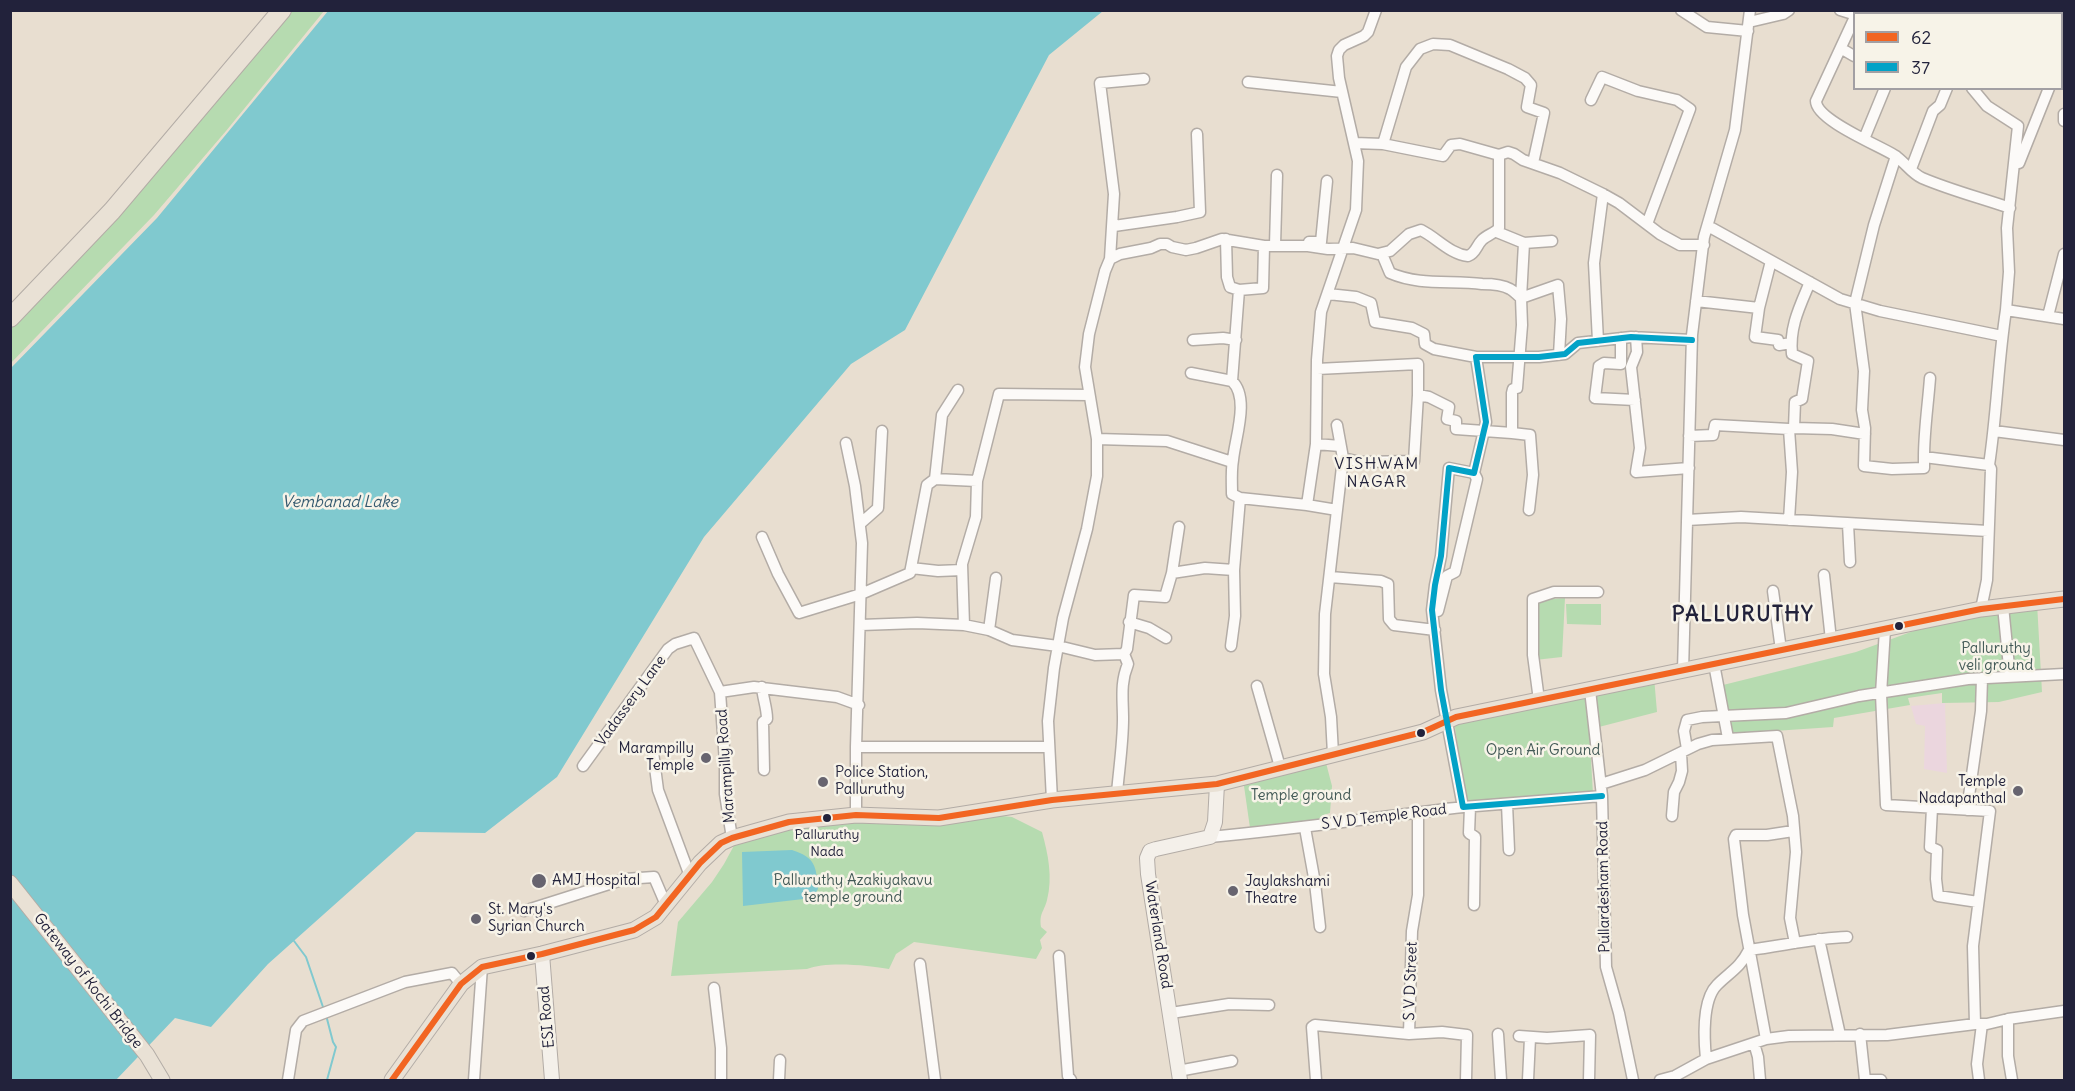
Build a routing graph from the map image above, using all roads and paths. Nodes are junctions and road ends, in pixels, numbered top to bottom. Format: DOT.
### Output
graph roads {
  1 [pos="282,10"];
  2 [pos="1376,10"];
  3 [pos="1681,10"];
  4 [pos="1785,12"];
  5 [pos="1749,21"];
  6 [pos="1853,21"];
  7 [pos="1842,49"];
  8 [pos="1853,55"];
  9 [pos="1144,79"];
  10 [pos="1248,82"];
  11 [pos="1884,90"];
  12 [pos="1946,90"];
  13 [pos="1974,90"];
  14 [pos="2048,90"];
  15 [pos="1342,92"];
  16 [pos="1591,100"];
  17 [pos="2064,114"];
  18 [pos="2064,121"];
  19 [pos="1197,134"];
  20 [pos="1864,139"];
  21 [pos="1354,143"];
  22 [pos="1383,144"];
  23 [pos="1499,155"];
  24 [pos="1896,156"];
  25 [pos="1533,164"];
  26 [pos="1911,169"];
  27 [pos="1277,175"];
  28 [pos="2014,179"];
  29 [pos="1327,181"];
  30 [pos="1603,194"];
  31 [pos="2010,208"];
  32 [pos="1647,224"];
  33 [pos="1114,226"];
  34 [pos="1708,226"];
  35 [pos="1497,232"];
  36 [pos="1226,239"];
  37 [pos="1552,241"];
  38 [pos="1524,243"];
  39 [pos="1271,244"];
  40 [pos="1704,245"];
  41 [pos="1342,249"];
  42 [pos="1382,254"];
  43 [pos="2064,255"];
  44 [pos="1110,259"];
  45 [pos="1771,261"];
  46 [pos="1810,282"];
  47 [pos="1239,290"];
  48 [pos="1328,294"];
  49 [pos="1521,298"];
  50 [pos="1696,301"];
  51 [pos="1855,303"];
  52 [pos="1759,308"];
  53 [pos="2006,310"];
  54 [pos="2048,316"];
  55 [pos="10,318"];
  56 [pos="2064,319"];
  57 [pos="2002,336"];
  58 [pos="1636,337"];
  59 [pos="1621,338"];
  60 [pos="1193,340"];
  61 [pos="1236,340"];
  62 [pos="1692,340"];
  63 [pos="1598,341"];
  64 [pos="1791,344"];
  65 [pos="1559,355"];
  66 [pos="1476,357"];
  67 [pos="1518,357"];
  68 [pos="1317,369"];
  69 [pos="1191,373"];
  70 [pos="1930,378"];
  71 [pos="1232,381"];
  72 [pos="958,390"];
  73 [pos="1089,394"];
  74 [pos="1418,395"];
  75 [pos="1635,400"];
  76 [pos="1337,425"];
  77 [pos="1792,428"];
  78 [pos="1484,430"];
  79 [pos="882,431"];
  80 [pos="1994,431"];
  81 [pos="1512,433"];
  82 [pos="1865,434"];
  83 [pos="1689,436"];
  84 [pos="1097,439"];
  85 [pos="2064,440"];
  86 [pos="846,443"];
  87 [pos="1316,444"];
  88 [pos="1340,446"];
  89 [pos="1924,457"];
  90 [pos="1343,458"];
  91 [pos="1232,462"];
  92 [pos="1989,465"];
  93 [pos="1689,468"];
  94 [pos="1474,473"];
  95 [pos="934,479"];
  96 [pos="977,481"];
  97 [pos="1240,498"];
  98 [pos="1307,505"];
  99 [pos="1337,510"];
  100 [pos="1529,510"];
  101 [pos="1687,520"];
  102 [pos="1789,520"];
  103 [pos="861,523"];
  104 [pos="1848,524"];
  105 [pos="1179,527"];
  106 [pos="1988,531"];
  107 [pos="762,537"];
  108 [pos="1850,562"];
  109 [pos="911,568"];
  110 [pos="962,570"];
  111 [pos="1234,570"];
  112 [pos="1172,573"];
  113 [pos="1824,575"];
  114 [pos="1330,577"];
  115 [pos="996,578"];
  116 [pos="1773,591"];
  117 [pos="1598,592"];
  118 [pos="861,594"];
  119 [pos="2064,599"];
  120 [pos="2003,606"];
  121 [pos="1981,609"];
  122 [pos="1432,610"];
  123 [pos="1129,622"];
  124 [pos="861,625"];
  125 [pos="964,625"];
  126 [pos="1885,629"];
  127 [pos="989,630"];
  128 [pos="1435,630"];
  129 [pos="1166,638"];
  130 [pos="1831,640"];
  131 [pos="1058,646"];
  132 [pos="1231,646"];
  133 [pos="1782,650"];
  134 [pos="1124,654"];
  135 [pos="1714,664"];
  136 [pos="1683,670"];
  137 [pos="2064,674"];
  138 [pos="2010,677"];
  139 [pos="1982,678"];
  140 [pos="1257,686"];
  141 [pos="762,687"];
  142 [pos="1590,690"];
  143 [pos="720,692"];
  144 [pos="1881,694"];
  145 [pos="1539,700"];
  146 [pos="859,705"];
  147 [pos="1724,716"];
  148 [pos="1447,722"];
  149 [pos="1728,738"];
  150 [pos="856,747"];
  151 [pos="1049,747"];
  152 [pos="1684,751"];
  153 [pos="653,752"];
  154 [pos="1334,754"];
  155 [pos="584,766"];
  156 [pos="1280,767"];
  157 [pos="764,770"];
  158 [pos="1217,784"];
  159 [pos="1601,784"];
  160 [pos="1117,793"];
  161 [pos="1602,796"];
  162 [pos="1052,800"];
  163 [pos="1507,804"];
  164 [pos="1467,807"];
  165 [pos="1932,808"];
  166 [pos="1967,810"];
  167 [pos="1418,812"];
  168 [pos="856,815"];
  169 [pos="1672,816"];
  170 [pos="1305,828"];
  171 [pos="1793,831"];
  172 [pos="1210,837"];
  173 [pos="732,838"];
  174 [pos="1509,850"];
  175 [pos="690,876"];
  176 [pos="10,883"];
  177 [pos="1978,902"];
  178 [pos="666,905"];
  179 [pos="1474,905"];
  180 [pos="524,911"];
  181 [pos="1320,927"];
  182 [pos="1847,937"];
  183 [pos="1819,939"];
  184 [pos="1795,943"];
  185 [pos="1749,950"];
  186 [pos="542,954"];
  187 [pos="1059,956"];
  188 [pos="921,963"];
  189 [pos="482,967"];
  190 [pos="461,984"];
  191 [pos="714,988"];
  192 [pos="1269,1005"];
  193 [pos="2064,1011"];
  194 [pos="1171,1013"];
  195 [pos="2008,1019"];
  196 [pos="1978,1024"];
  197 [pos="1409,1034"];
  198 [pos="1498,1034"];
  199 [pos="1860,1034"];
  200 [pos="1840,1035"];
  201 [pos="1766,1039"];
  202 [pos="1754,1043"];
  203 [pos="1706,1059"];
  204 [pos="780,1060"];
  205 [pos="1232,1061"];
  206 [pos="1686,1075"];
  207 [pos="1179,1076"];
  208 [pos="162,1080"];
  209 [pos="288,1080"];
  210 [pos="392,1080"];
  211 [pos="474,1080"];
  212 [pos="552,1080"];
  213 [pos="721,1080"];
  214 [pos="779,1080"];
  215 [pos="935,1080"];
  216 [pos="1071,1080"];
  217 [pos="1316,1080"];
  218 [pos="1466,1080"];
  219 [pos="1501,1080"];
  220 [pos="1528,1080"];
  221 [pos="1589,1080"];
  222 [pos="1633,1080"];
  223 [pos="1660,1080"];
  224 [pos="1760,1080"];
  225 [pos="1865,1080"];
  226 [pos="1881,1080"];
  227 [pos="1979,1080"];
  228 [pos="2012,1080"];
  1 -- 55 [label="highway"];
  2 -- 15 [label="street"];
  3 -- 5 [label="street"];
  4 -- 5 [label="street"];
  5 -- 34 [label="street"];
  6 -- 7 [label="street"];
  7 -- 8 [label="street"];
  7 -- 20 [label="street"];
  9 -- 33 [label="street"];
  10 -- 15 [label="street"];
  11 -- 20 [label="street"];
  12 -- 26 [label="street"];
  13 -- 28 [label="street"];
  14 -- 28 [label="street"];
  15 -- 21 [label="street"];
  16 -- 32 [label="street"];
  17 -- 18 [label="street"];
  19 -- 33 [label="street"];
  20 -- 24 [label="street"];
  21 -- 22 [label="street"];
  21 -- 41 [label="street"];
  22 -- 23 [label="street"];
  22 -- 25 [label="street"];
  23 -- 25 [label="street"];
  23 -- 35 [label="street"];
  24 -- 26 [label="street"];
  24 -- 51 [label="street"];
  25 -- 30 [label="street"];
  26 -- 31 [label="street"];
  27 -- 39 [label="street"];
  28 -- 31 [label="street"];
  29 -- 39 [label="street"];
  30 -- 32 [label="street"];
  30 -- 63 [label="street"];
  31 -- 53 [label="street"];
  32 -- 40 [label="street"];
  33 -- 44 [label="street"];
  34 -- 40 [label="street"];
  34 -- 45 [label="street"];
  35 -- 38 [label="street"];
  35 -- 42 [label="street"];
  36 -- 39 [label="street"];
  36 -- 44 [label="street"];
  36 -- 47 [label="street"];
  37 -- 38 [label="street"];
  38 -- 49 [label="street"];
  39 -- 41 [label="street"];
  39 -- 47 [label="street"];
  40 -- 50 [label="street"];
  41 -- 42 [label="street"];
  41 -- 48 [label="street"];
  42 -- 49 [label="street"];
  43 -- 54 [label="street"];
  44 -- 73 [label="street"];
  45 -- 46 [label="street"];
  45 -- 52 [label="street"];
  46 -- 51 [label="street"];
  46 -- 64 [label="street"];
  47 -- 61 [label="street"];
  48 -- 66 [label="street"];
  48 -- 68 [label="street"];
  49 -- 65 [label="street"];
  49 -- 67 [label="street"];
  50 -- 52 [label="street"];
  50 -- 62 [label="street"];
  51 -- 57 [label="street"];
  51 -- 82 [label="street"];
  52 -- 64 [label="street"];
  53 -- 54 [label="street"];
  53 -- 57 [label="street"];
  54 -- 56 [label="street"];
  57 -- 80 [label="street"];
  58 -- 59 [label="street"];
  58 -- 62 [label="street"];
  58 -- 75 [label="street"];
  59 -- 63 [label="street"];
  59 -- 75 [label="street"];
  60 -- 61 [label="street"];
  61 -- 71 [label="street"];
  62 -- 83 [label="street"];
  63 -- 65 [label="street"];
  64 -- 77 [label="street"];
  65 -- 67 [label="street"];
  66 -- 67 [label="street"];
  66 -- 78 [label="street"];
  67 -- 81 [label="street"];
  68 -- 74 [label="street"];
  68 -- 87 [label="street"];
  69 -- 71 [label="street"];
  70 -- 89 [label="street"];
  71 -- 91 [label="street"];
  72 -- 95 [label="street"];
  73 -- 84 [label="street"];
  73 -- 96 [label="street"];
  74 -- 78 [label="street"];
  74 -- 90 [label="street"];
  75 -- 93 [label="street"];
  76 -- 88 [label="street"];
  77 -- 82 [label="street"];
  77 -- 83 [label="street"];
  77 -- 102 [label="street"];
  78 -- 81 [label="street"];
  78 -- 94 [label="street"];
  79 -- 103 [label="street"];
  80 -- 85 [label="street"];
  80 -- 92 [label="street"];
  81 -- 100 [label="street"];
  82 -- 89 [label="street"];
  83 -- 93 [label="street"];
  84 -- 91 [label="street"];
  84 -- 131 [label="street"];
  86 -- 103 [label="street"];
  87 -- 88 [label="street"];
  87 -- 98 [label="street"];
  88 -- 90 [label="street"];
  89 -- 92 [label="street"];
  90 -- 99 [label="street"];
  91 -- 97 [label="street"];
  92 -- 106 [label="street"];
  93 -- 101 [label="street"];
  94 -- 122 [label="street"];
  94 -- 122 [label="street"];
  95 -- 96 [label="street"];
  95 -- 109 [label="street"];
  96 -- 110 [label="street"];
  97 -- 98 [label="street"];
  97 -- 111 [label="street"];
  98 -- 99 [label="street"];
  99 -- 114 [label="street"];
  101 -- 102 [label="street"];
  101 -- 136 [label="street"];
  102 -- 104 [label="street"];
  103 -- 118 [label="street"];
  104 -- 106 [label="street"];
  104 -- 108 [label="street"];
  105 -- 112 [label="street"];
  106 -- 121 [label="street"];
  107 -- 118 [label="street"];
  109 -- 110 [label="street"];
  109 -- 118 [label="street"];
  110 -- 125 [label="street"];
  111 -- 112 [label="street"];
  111 -- 132 [label="street"];
  112 -- 123 [label="street"];
  113 -- 130 [label="street"];
  114 -- 128 [label="street"];
  114 -- 154 [label="street"];
  115 -- 127 [label="street"];
  116 -- 133 [label="street"];
  117 -- 145 [label="street"];
  118 -- 124 [label="street"];
  119 -- 120 [label="main road"];
  120 -- 121 [label="main road"];
  120 -- 138 [label="street"];
  121 -- 126 [label="main road"];
  122 -- 128 [label="street"];
  123 -- 129 [label="street"];
  123 -- 134 [label="street"];
  124 -- 125 [label="street"];
  124 -- 146 [label="street"];
  125 -- 127 [label="street"];
  126 -- 130 [label="main road"];
  126 -- 144 [label="street"];
  127 -- 131 [label="street"];
  128 -- 148 [label="street"];
  130 -- 133 [label="main road"];
  131 -- 134 [label="street"];
  131 -- 151 [label="street"];
  133 -- 135 [label="main road"];
  134 -- 160 [label="street"];
  135 -- 136 [label="main road"];
  135 -- 147 [label="street"];
  136 -- 142 [label="main road"];
  137 -- 138 [label="street"];
  138 -- 139 [label="street"];
  139 -- 144 [label="street"];
  139 -- 166 [label="street"];
  140 -- 156 [label="street"];
  141 -- 143 [label="street, Marampilly Road"];
  141 -- 146 [label="street, Marampilly Road"];
  141 -- 157 [label="street"];
  142 -- 145 [label="main road"];
  142 -- 159 [label="street, Pullardesham Road"];
  143 -- 155 [label="street, Vadassery Lane"];
  143 -- 173 [label="street, Marampilly Road"];
  144 -- 147 [label="street"];
  144 -- 165 [label="street"];
  145 -- 148 [label="main road"];
  146 -- 150 [label="street"];
  147 -- 149 [label="street"];
  147 -- 152 [label="street"];
  148 -- 154 [label="main road"];
  148 -- 164 [label="street"];
  149 -- 152 [label="street"];
  149 -- 171 [label="street"];
  150 -- 151 [label="street"];
  150 -- 168 [label="street"];
  151 -- 162 [label="street"];
  152 -- 159 [label="street"];
  152 -- 169 [label="street"];
  153 -- 175 [label="street"];
  154 -- 156 [label="main road"];
  156 -- 158 [label="main road"];
  158 -- 160 [label="main road"];
  158 -- 172 [label="main road"];
  159 -- 161 [label="street, Pullardesham Road"];
  160 -- 162 [label="main road"];
  161 -- 163 [label="street, S V D Temple Road"];
  161 -- 222 [label="street, Pullardesham Road"];
  162 -- 168 [label="main road"];
  163 -- 164 [label="street, S V D Temple Road"];
  163 -- 174 [label="street"];
  164 -- 167 [label="street, S V D Temple Road"];
  164 -- 179 [label="street"];
  165 -- 166 [label="street"];
  165 -- 177 [label="street"];
  166 -- 177 [label="street"];
  167 -- 170 [label="street, S V D Temple Road"];
  167 -- 197 [label="street, S V D Street"];
  168 -- 173 [label="main road"];
  170 -- 172 [label="street, S V D Temple Road"];
  170 -- 181 [label="street"];
  171 -- 184 [label="street"];
  171 -- 185 [label="street"];
  172 -- 194 [label="main road, Waterland Road"];
  173 -- 175 [label="main road"];
  175 -- 178 [label="main road"];
  176 -- 208 [label="main road, Gateway of Kochi Bridge"];
  177 -- 196 [label="street"];
  178 -- 180 [label="street"];
  178 -- 186 [label="main road"];
  182 -- 183 [label="street"];
  183 -- 184 [label="street"];
  183 -- 200 [label="street"];
  184 -- 185 [label="street"];
  185 -- 201 [label="street"];
  185 -- 203 [label="street"];
  186 -- 189 [label="main road"];
  186 -- 212 [label="main road, ESI Road"];
  187 -- 216 [label="street"];
  188 -- 215 [label="street"];
  189 -- 190 [label="main road"];
  189 -- 211 [label="street"];
  190 -- 209 [label="street"];
  190 -- 210 [label="main road"];
  191 -- 213 [label="street"];
  192 -- 194 [label="street"];
  193 -- 195 [label="street"];
  194 -- 207 [label="main road, Waterland Road"];
  195 -- 196 [label="street"];
  195 -- 228 [label="street"];
  196 -- 199 [label="street"];
  196 -- 227 [label="street"];
  197 -- 217 [label="street, S V D Street"];
  197 -- 218 [label="street"];
  198 -- 219 [label="street"];
  199 -- 200 [label="street"];
  199 -- 225 [label="street"];
  200 -- 201 [label="street"];
  201 -- 202 [label="street"];
  202 -- 203 [label="street"];
  202 -- 224 [label="street"];
  203 -- 206 [label="street"];
  204 -- 214 [label="street"];
  205 -- 207 [label="street"];
  206 -- 223 [label="street"];
  220 -- 221 [label="street"];
  225 -- 226 [label="street"];
}
